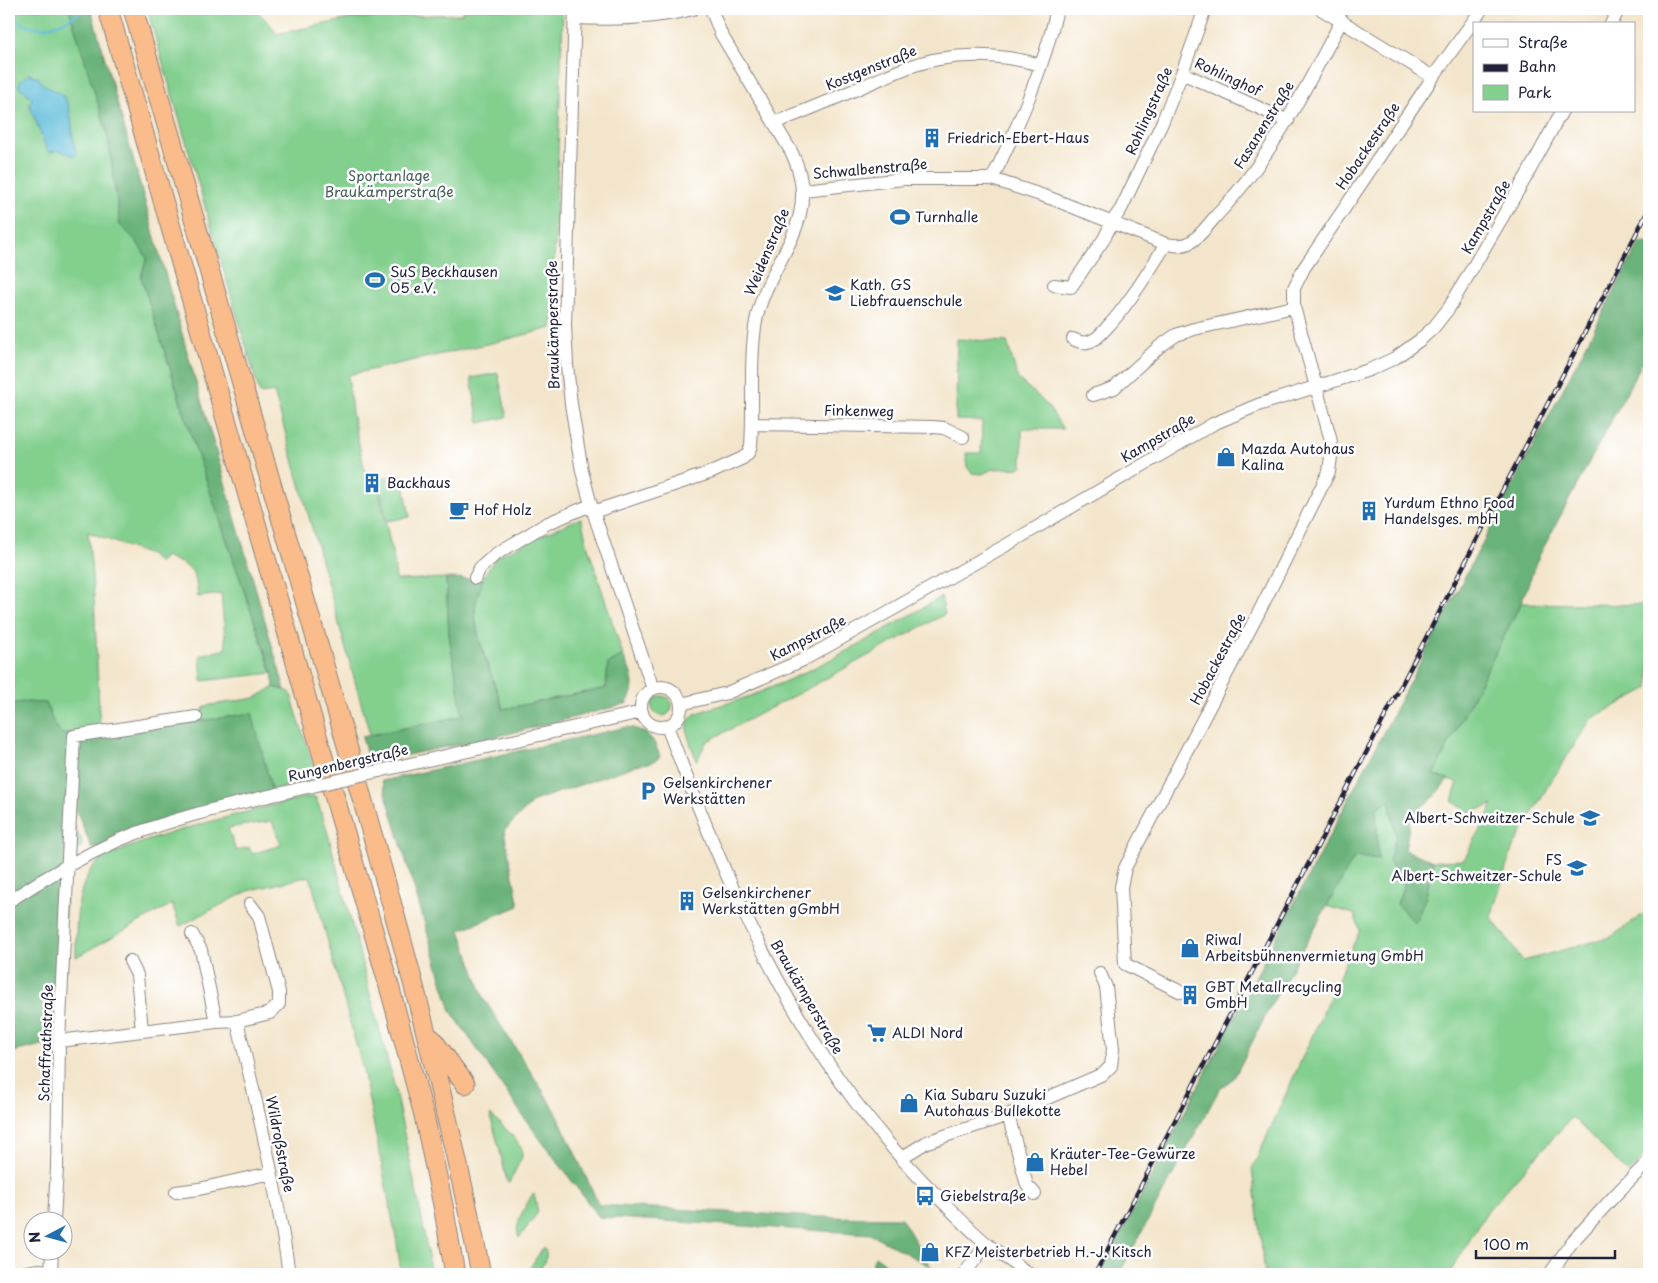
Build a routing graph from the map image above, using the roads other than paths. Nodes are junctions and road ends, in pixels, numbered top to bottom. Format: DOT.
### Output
graph roads {
  1 [pos="108,9"];
  2 [pos="133,9"];
  3 [pos="693,9"];
  4 [pos="712,9"];
  5 [pos="1057,9"];
  6 [pos="1205,9"];
  7 [pos="1321,9"];
  8 [pos="1482,9"];
  9 [pos="1619,9"];
  10 [pos="575,14"];
  11 [pos="1342,20"];
  12 [pos="1612,22"];
  13 [pos="1041,65"];
  14 [pos="1182,73"];
  15 [pos="1433,77"];
  16 [pos="1561,112"];
  17 [pos="1288,121"];
  18 [pos="774,124"];
  19 [pos="992,179"];
  20 [pos="803,190"];
  21 [pos="1112,222"];
  22 [pos="1198,235"];
  23 [pos="1166,244"];
  24 [pos="1054,285"];
  25 [pos="1294,307"];
  26 [pos="1073,339"];
  27 [pos="1316,387"];
  28 [pos="1093,395"];
  29 [pos="752,424"];
  30 [pos="963,437"];
  31 [pos="592,509"];
  32 [pos="475,578"];
  33 [pos="653,689"];
  34 [pos="681,704"];
  35 [pos="642,712"];
  36 [pos="196,716"];
  37 [pos="667,726"];
  38 [pos="68,867"];
  39 [pos="9,901"];
  40 [pos="250,904"];
  41 [pos="192,934"];
  42 [pos="130,961"];
  43 [pos="1100,973"];
  44 [pos="1181,992"];
  45 [pos="237,1021"];
  46 [pos="216,1022"];
  47 [pos="426,1030"];
  48 [pos="142,1031"];
  49 [pos="60,1041"];
  50 [pos="465,1084"];
  51 [pos="1008,1115"];
  52 [pos="901,1158"];
  53 [pos="1649,1161"];
  54 [pos="271,1173"];
  55 [pos="176,1192"];
  56 [pos="1035,1194"];
  57 [pos="55,1210"];
  58 [pos="987,1244"];
  59 [pos="51,1272"];
  60 [pos="15,1274"];
  61 [pos="289,1274"];
  62 [pos="455,1274"];
  63 [pos="481,1274"];
  64 [pos="964,1274"];
  65 [pos="1029,1274"];
  66 [pos="1552,1274"];
  1 -- 62 [label="highway"];
  2 -- 47 [label="highway"];
  3 -- 10 [label="street"];
  4 -- 18 [label="street, Weidenstraße"];
  5 -- 13 [label="street"];
  6 -- 14 [label="street, Rohlingstraße"];
  7 -- 11 [label="street"];
  8 -- 15 [label="street, Hobackestraße"];
  9 -- 12 [label="street"];
  10 -- 31 [label="street, Braukämperstraße"];
  11 -- 15 [label="street"];
  11 -- 17 [label="street, Fasanenstraße"];
  13 -- 18 [label="street, Kostgenstraße"];
  13 -- 19 [label="street"];
  14 -- 17 [label="street, Rohlinghof"];
  14 -- 21 [label="street, Rohlingstraße"];
  15 -- 25 [label="street, Hobackestraße"];
  16 -- 27 [label="street, Kampstraße"];
  17 -- 22 [label="street, Fasanenstraße"];
  18 -- 20 [label="street, Weidenstraße"];
  19 -- 20 [label="street, Schwalbenstraße"];
  19 -- 21 [label="street, Schwalbenstraße"];
  20 -- 29 [label="street, Weidenstraße"];
  21 -- 23 [label="street, Schwalbenstraße"];
  21 -- 24 [label="street"];
  22 -- 23 [label="street, Schwalbenstraße"];
  23 -- 26 [label="street"];
  25 -- 27 [label="street, Hobackestraße"];
  25 -- 28 [label="street"];
  27 -- 34 [label="street, Kampstraße"];
  27 -- 44 [label="street, Hobackestraße"];
  29 -- 30 [label="street, Finkenweg"];
  29 -- 31 [label="street, Weidenstraße"];
  31 -- 32 [label="street, Weidenstraße"];
  31 -- 33 [label="street, Braukämperstraße"];
  33 -- 34 [label="street"];
  33 -- 35 [label="street"];
  34 -- 37 [label="street"];
  35 -- 37 [label="street"];
  35 -- 38 [label="street, Rungenbergstraße, bridge"];
  36 -- 38 [label="street"];
  37 -- 52 [label="street, Braukämperstraße"];
  38 -- 39 [label="street, Rungenbergstraße"];
  38 -- 49 [label="street, Schaffrathstraße"];
  40 -- 45 [label="street"];
  41 -- 46 [label="street"];
  42 -- 48 [label="street"];
  43 -- 51 [label="street"];
  45 -- 46 [label="street"];
  45 -- 54 [label="street, Wildroßstraße"];
  46 -- 48 [label="street"];
  47 -- 50 [label="highway"];
  47 -- 63 [label="highway"];
  48 -- 49 [label="street"];
  49 -- 57 [label="street, Schaffrathstraße"];
  51 -- 52 [label="street"];
  51 -- 56 [label="street"];
  52 -- 58 [label="street, Braukämperstraße"];
  53 -- 66 [label="street"];
  54 -- 55 [label="street"];
  54 -- 61 [label="street, Wildroßstraße"];
  58 -- 64 [label="street"];
  58 -- 65 [label="street, Braukämperstraße"];
  59 -- 60 [label="street"];
}
